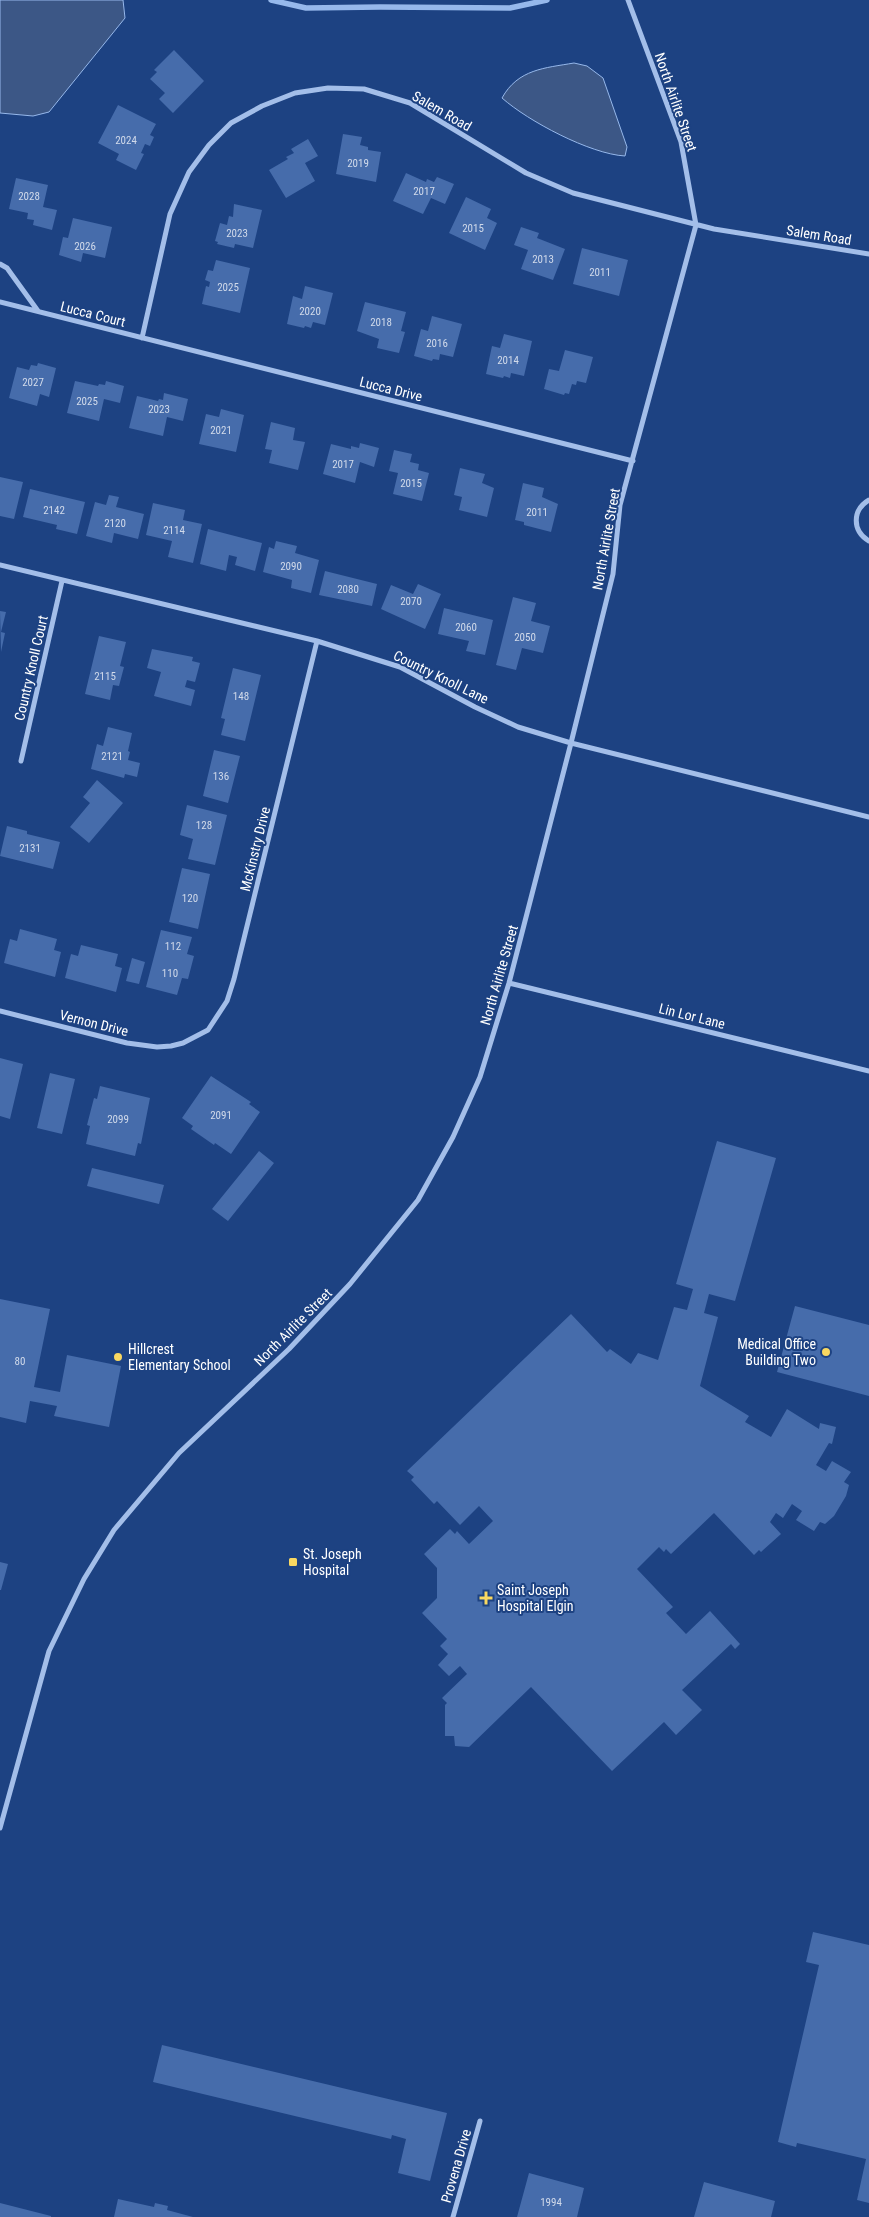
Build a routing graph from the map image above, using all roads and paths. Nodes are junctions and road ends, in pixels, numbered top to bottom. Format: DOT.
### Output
graph roads {
  1 [pos="628,0"];
  2 [pos="696,225"];
  3 [pos="869,254"];
  4 [pos="0,264"];
  5 [pos="0,302"];
  6 [pos="38,312"];
  7 [pos="142,338"];
  8 [pos="633,461"];
  9 [pos="869,500"];
  10 [pos="869,541"];
  11 [pos="0,565"];
  12 [pos="62,580"];
  13 [pos="317,641"];
  14 [pos="571,743"];
  15 [pos="21,761"];
  16 [pos="869,817"];
  17 [pos="510,983"];
  18 [pos="0,1011"];
  19 [pos="184,1043"];
  20 [pos="869,1071"];
  21 [pos="0,1828"];
  22 [pos="480,2121"];
  23 [pos="453,2217"];
  1 -- 2 [label="street, North Airlite Street"];
  2 -- 3 [label="street, Salem Road"];
  2 -- 7 [label="street, Salem Road"];
  2 -- 8 [label="street, North Airlite Street"];
  4 -- 6 [label="street, Lucca Court"];
  5 -- 6 [label="street, Lucca Court"];
  6 -- 7 [label="street, Lucca Court"];
  7 -- 8 [label="street, Lucca Drive"];
  8 -- 14 [label="street, North Airlite Street"];
  9 -- 10 [label="street"];
  11 -- 12 [label="street, Country Knoll Lane"];
  12 -- 13 [label="street, Country Knoll Lane"];
  12 -- 15 [label="street, Country Knoll Court"];
  13 -- 14 [label="street, Country Knoll Lane"];
  13 -- 19 [label="street, McKinstry Drive"];
  14 -- 16 [label="street, Country Knoll Lane"];
  14 -- 17 [label="street, North Airlite Street"];
  17 -- 20 [label="street, Lin Lor Lane"];
  17 -- 21 [label="street, North Airlite Street"];
  18 -- 19 [label="street, Vernon Drive"];
  22 -- 23 [label="street, Provena Drive"];
}
